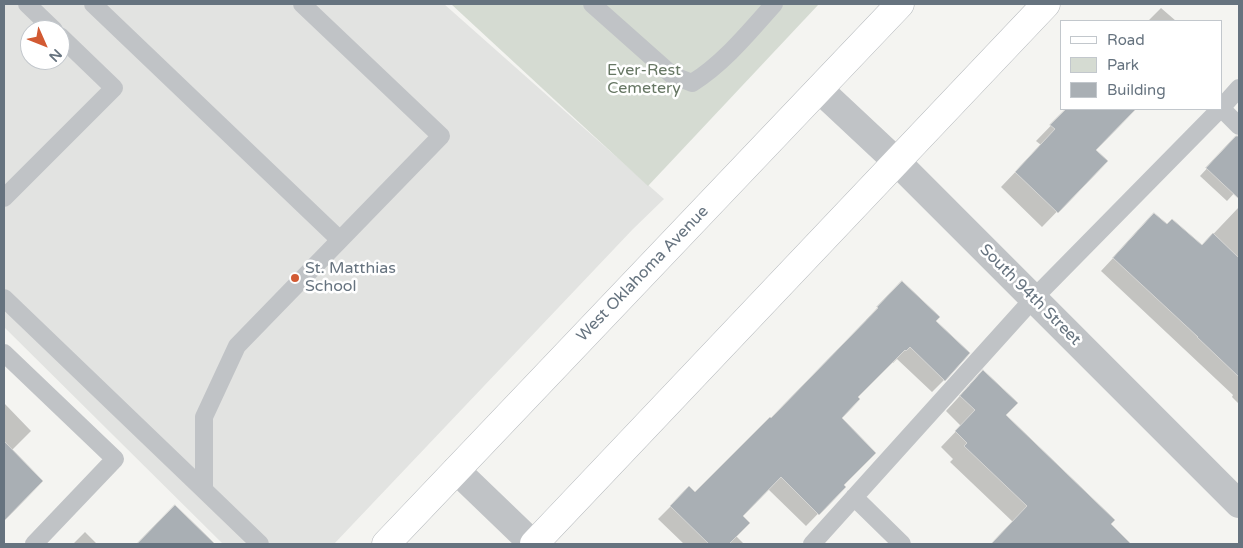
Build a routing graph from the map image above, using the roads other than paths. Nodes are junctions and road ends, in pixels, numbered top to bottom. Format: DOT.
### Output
graph roads {
  1 [pos="26,4"];
  2 [pos="93,4"];
  3 [pos="302,4"];
  4 [pos="592,4"];
  5 [pos="774,4"];
  6 [pos="900,4"];
  7 [pos="1046,4"];
  8 [pos="43,20"];
  9 [pos="70,46"];
  10 [pos="1239,88"];
  11 [pos="819,89"];
  12 [pos="1223,106"];
  13 [pos="1219,110"];
  14 [pos="1223,110"];
  15 [pos="1239,126"];
  16 [pos="896,162"];
  17 [pos="4,198"];
  18 [pos="340,240"];
  19 [pos="4,298"];
  20 [pos="1034,298"];
  21 [pos="4,353"];
  22 [pos="456,470"];
  23 [pos="204,490"];
  24 [pos="854,497"];
  25 [pos="1239,504"];
  26 [pos="34,544"];
  27 [pos="260,544"];
  28 [pos="386,544"];
  29 [pos="534,544"];
  30 [pos="812,544"];
  31 [pos="902,544"];
  1 -- 8 [label="lane"];
  2 -- 18 [label="lane"];
  3 -- 18 [label="lane"];
  4 -- 5 [label="lane"];
  6 -- 11 [label="main road, West Oklahoma Avenue"];
  7 -- 16 [label="main road"];
  9 -- 17 [label="lane"];
  10 -- 12 [label="lane"];
  11 -- 16 [label="street, South 94th Street"];
  11 -- 22 [label="main road, West Oklahoma Avenue"];
  13 -- 20 [label="lane"];
  14 -- 15 [label="lane"];
  16 -- 20 [label="street, South 94th Street"];
  16 -- 29 [label="main road"];
  18 -- 23 [label="lane"];
  19 -- 23 [label="lane"];
  20 -- 24 [label="lane"];
  20 -- 25 [label="street, South 94th Street"];
  21 -- 26 [label="lane"];
  22 -- 28 [label="main road, West Oklahoma Avenue"];
  22 -- 29 [label="street"];
  23 -- 27 [label="lane"];
  24 -- 30 [label="lane"];
  24 -- 31 [label="lane"];
}
